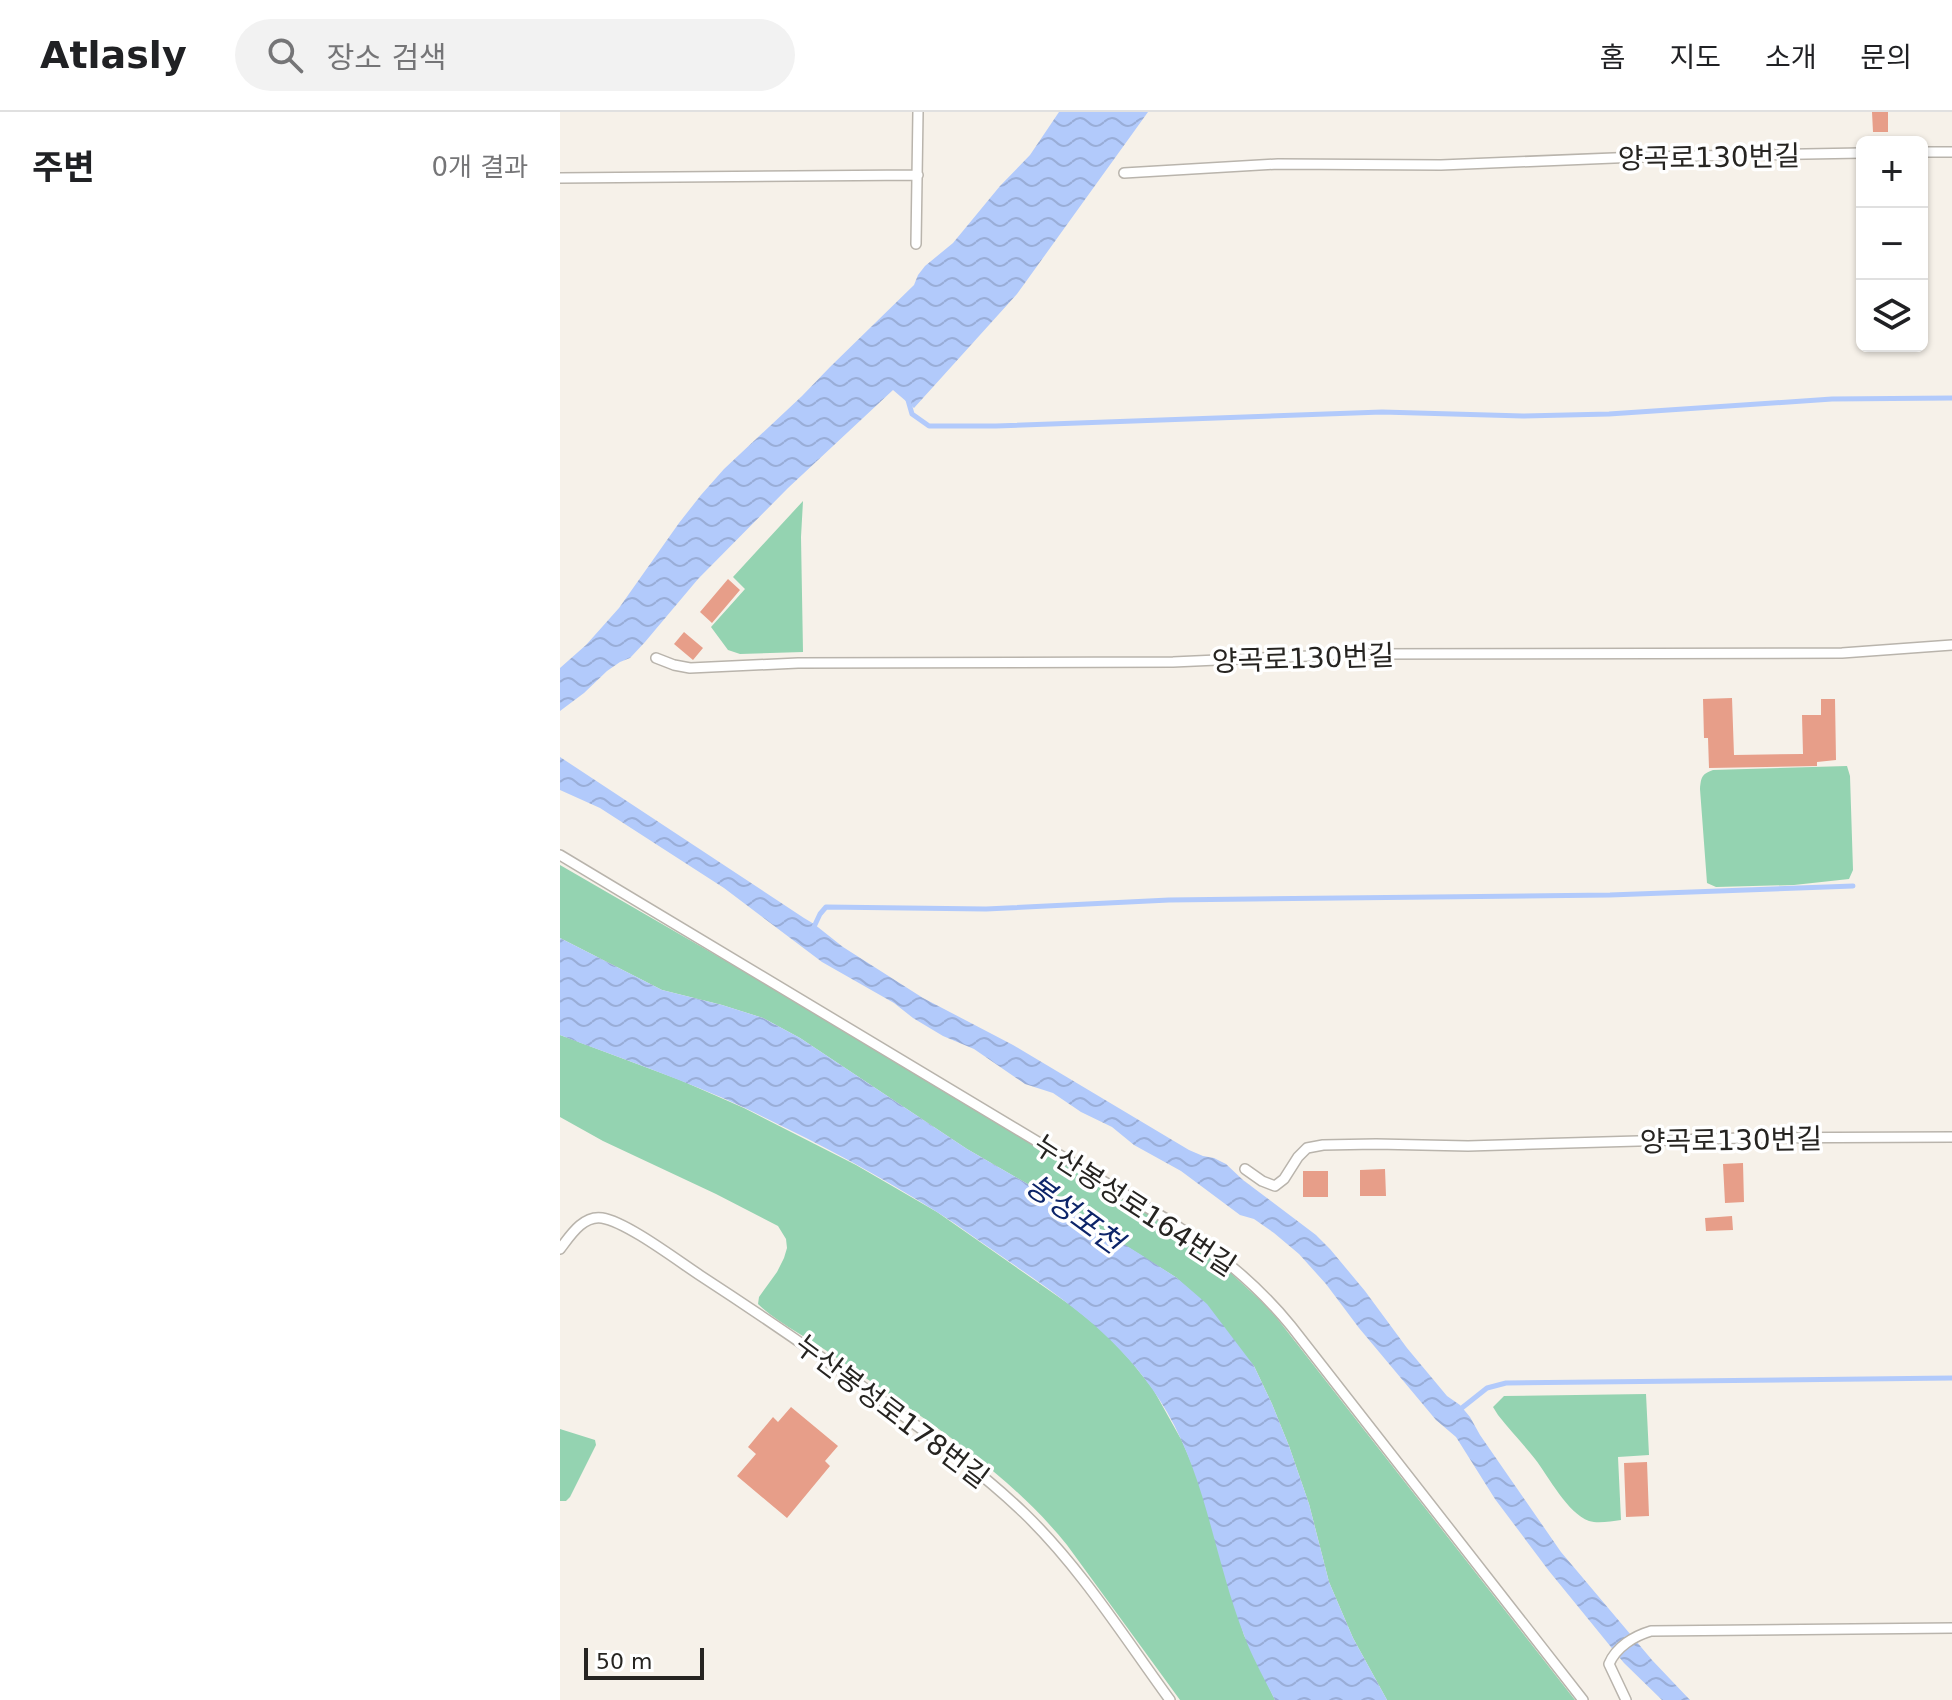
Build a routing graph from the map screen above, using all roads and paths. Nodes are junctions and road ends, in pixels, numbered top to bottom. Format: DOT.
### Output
graph roads {
  1 [pos="918,112"];
  2 [pos="1928,152"];
  3 [pos="1952,152"];
  4 [pos="1856,153"];
  5 [pos="1124,173"];
  6 [pos="918,175"];
  7 [pos="560,178"];
  8 [pos="916,244"];
  9 [pos="1952,645"];
  10 [pos="656,658"];
  11 [pos="560,855"];
  12 [pos="1952,1137"];
  13 [pos="1245,1169"];
  14 [pos="560,1249"];
  15 [pos="1952,1628"];
  16 [pos="1170,1700"];
  17 [pos="1583,1700"];
  18 [pos="1626,1700"];
  1 -- 6 [label="lane"];
  2 -- 3 [label="lane"];
  4 -- 5 [label="lane, 양곡로130번길"];
  6 -- 7 [label="lane"];
  6 -- 8 [label="lane"];
  9 -- 10 [label="lane, 양곡로130번길"];
  11 -- 17 [label="lane, 누산봉성로164번길"];
  12 -- 13 [label="lane, 양곡로130번길"];
  14 -- 16 [label="lane, 누산봉성로178번길"];
  15 -- 18 [label="lane"];
}
